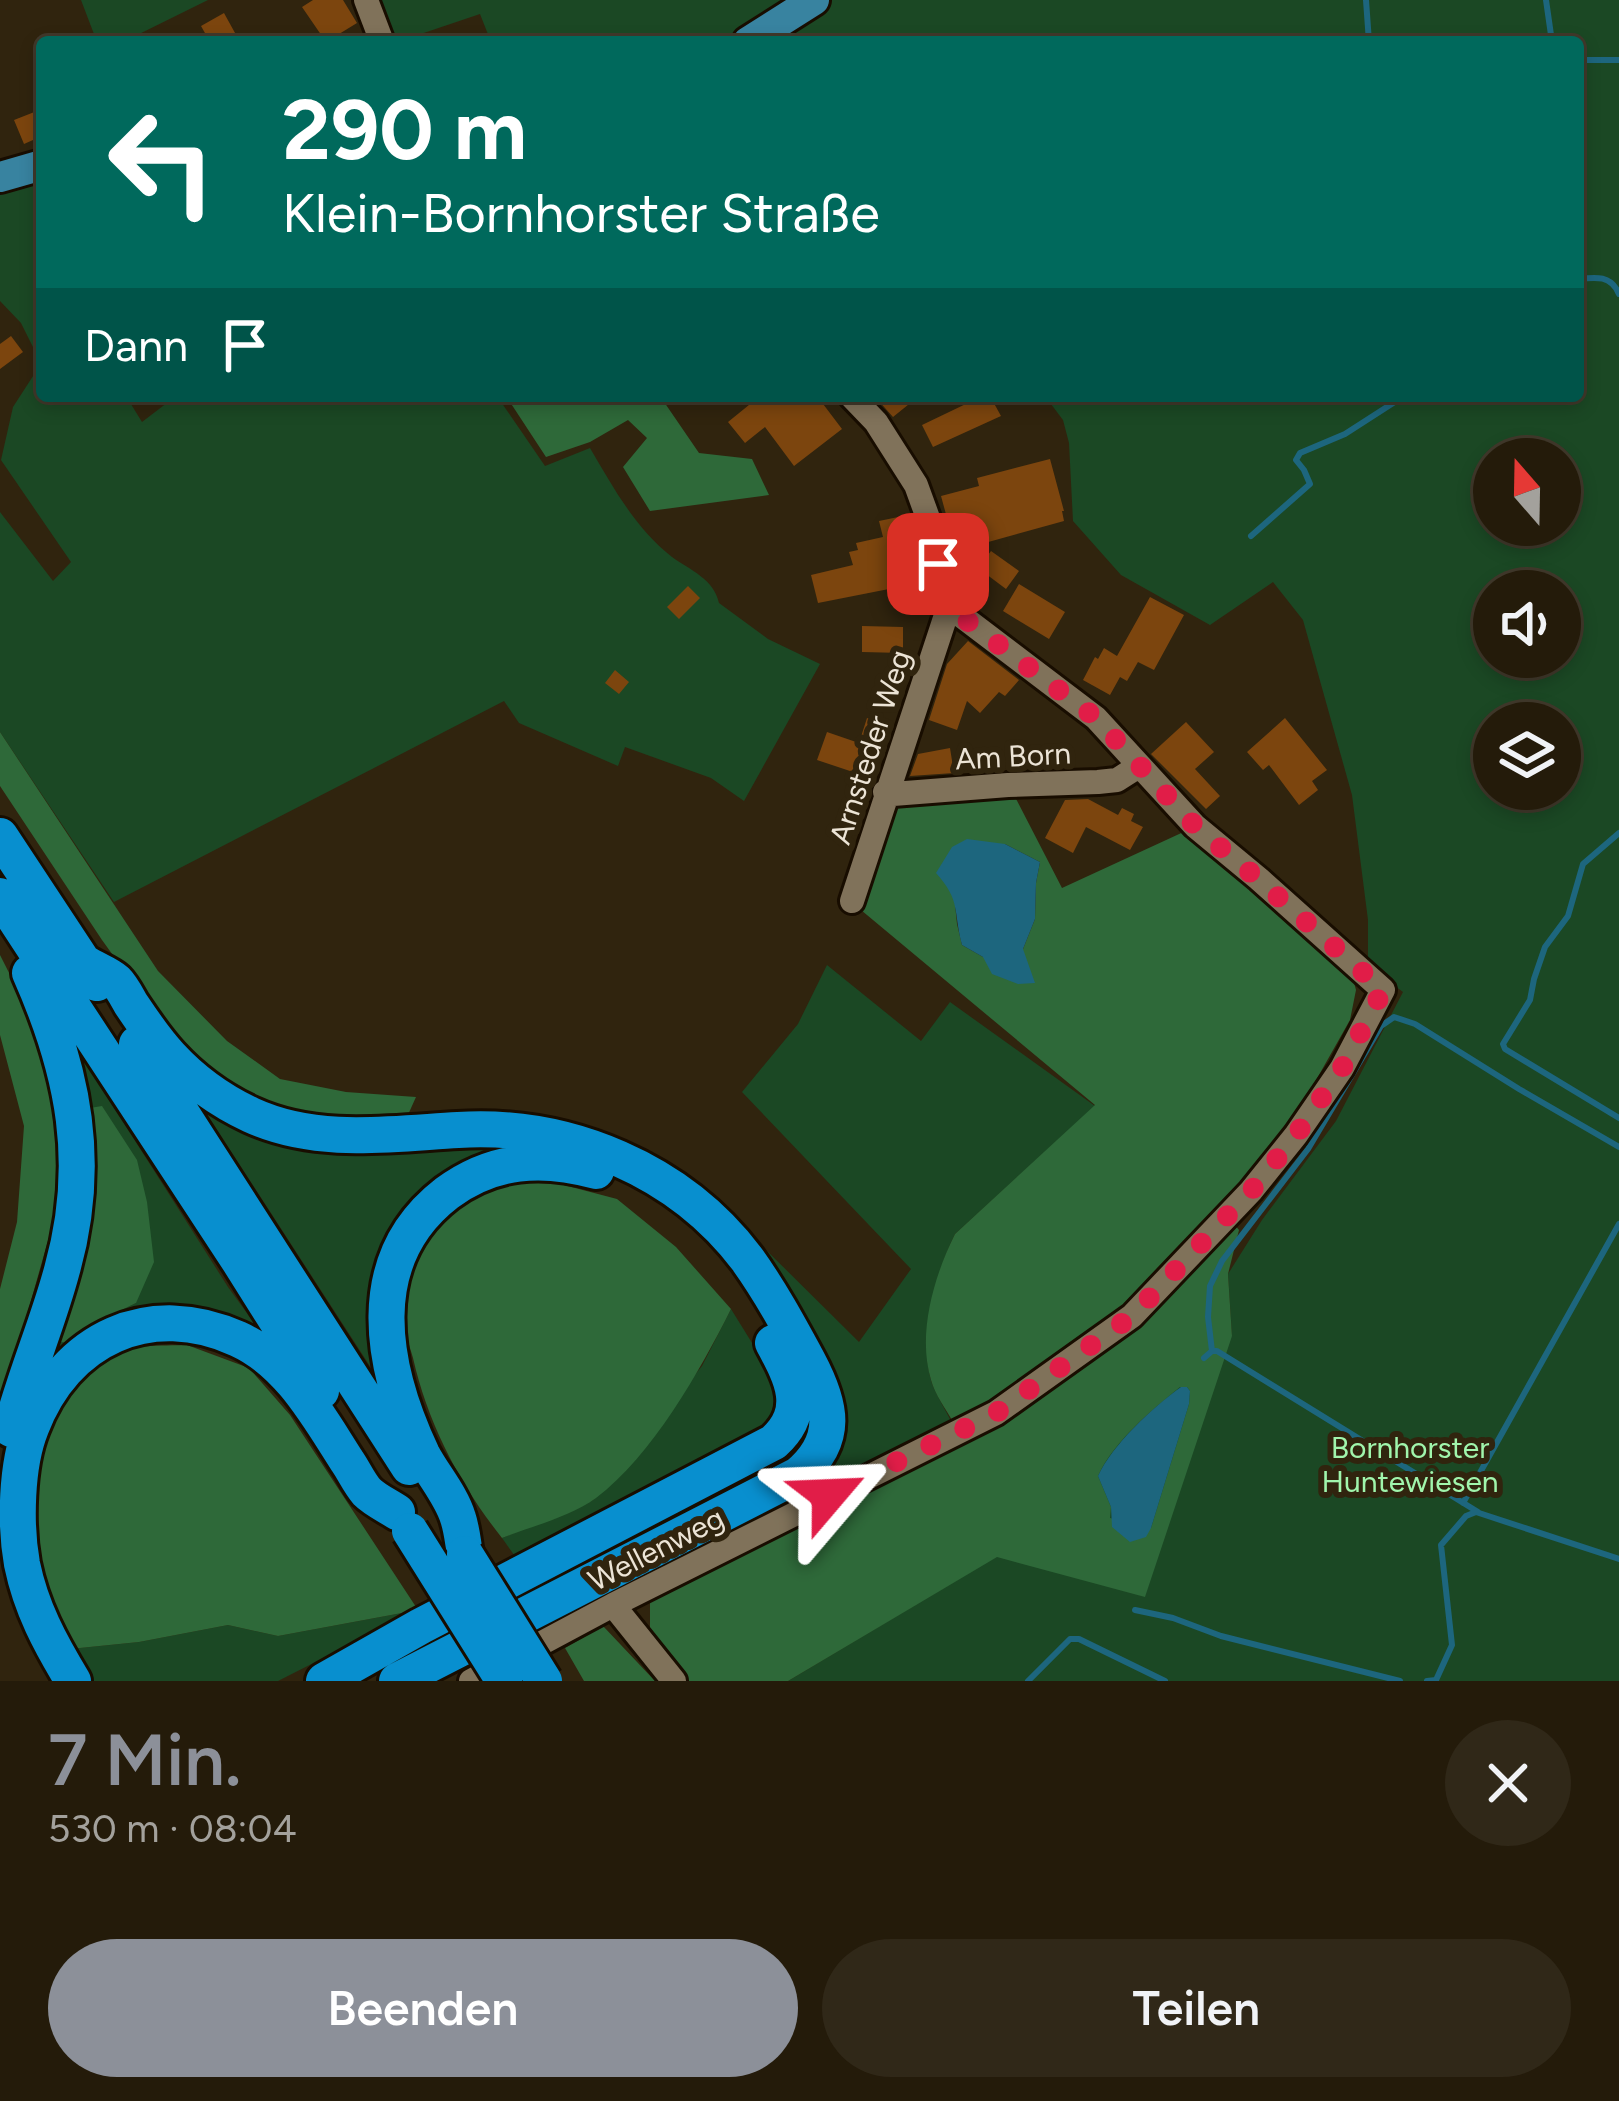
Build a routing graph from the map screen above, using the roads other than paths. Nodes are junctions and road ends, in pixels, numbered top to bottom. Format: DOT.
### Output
graph roads {
  1 [pos="367,0"];
  2 [pos="814,0"];
  3 [pos="380,36"];
  4 [pos="757,36"];
  5 [pos="36,167"];
  6 [pos="0,176"];
  7 [pos="857,402"];
  8 [pos="947,612"];
  9 [pos="1139,766"];
  10 [pos="885,792"];
  11 [pos="0,836"];
  12 [pos="0,896"];
  13 [pos="852,901"];
  14 [pos="0,917"];
  15 [pos="85,963"];
  16 [pos="0,1489"];
  17 [pos="425,1516"];
  18 [pos="0,1551"];
  19 [pos="613,1604"];
  20 [pos="45,1681"];
  21 [pos="73,1681"];
  22 [pos="324,1681"];
  23 [pos="397,1681"];
  24 [pos="471,1681"];
  25 [pos="504,1681"];
  26 [pos="544,1681"];
  27 [pos="674,1681"];
  1 -- 3 [label="street"];
  2 -- 4 [label="main road"];
  5 -- 6 [label="main road"];
  7 -- 8 [label="street"];
  8 -- 9 [label="street"];
  8 -- 10 [label="street, Arnsteder Weg"];
  9 -- 10 [label="street, Am Born"];
  9 -- 19 [label="street, Wellenweg"];
  10 -- 13 [label="street, Arnsteder Weg"];
  11 -- 15 [label="highway"];
  12 -- 17 [label="highway"];
  14 -- 16 [label="highway"];
  15 -- 17 [label="highway"];
  15 -- 23 [label="highway"];
  17 -- 21 [label="highway"];
  17 -- 22 [label="highway"];
  17 -- 25 [label="highway, bridge"];
  17 -- 26 [label="highway, bridge"];
  18 -- 20 [label="highway"];
  19 -- 24 [label="street, Wellenweg"];
  19 -- 27 [label="street"];
}
